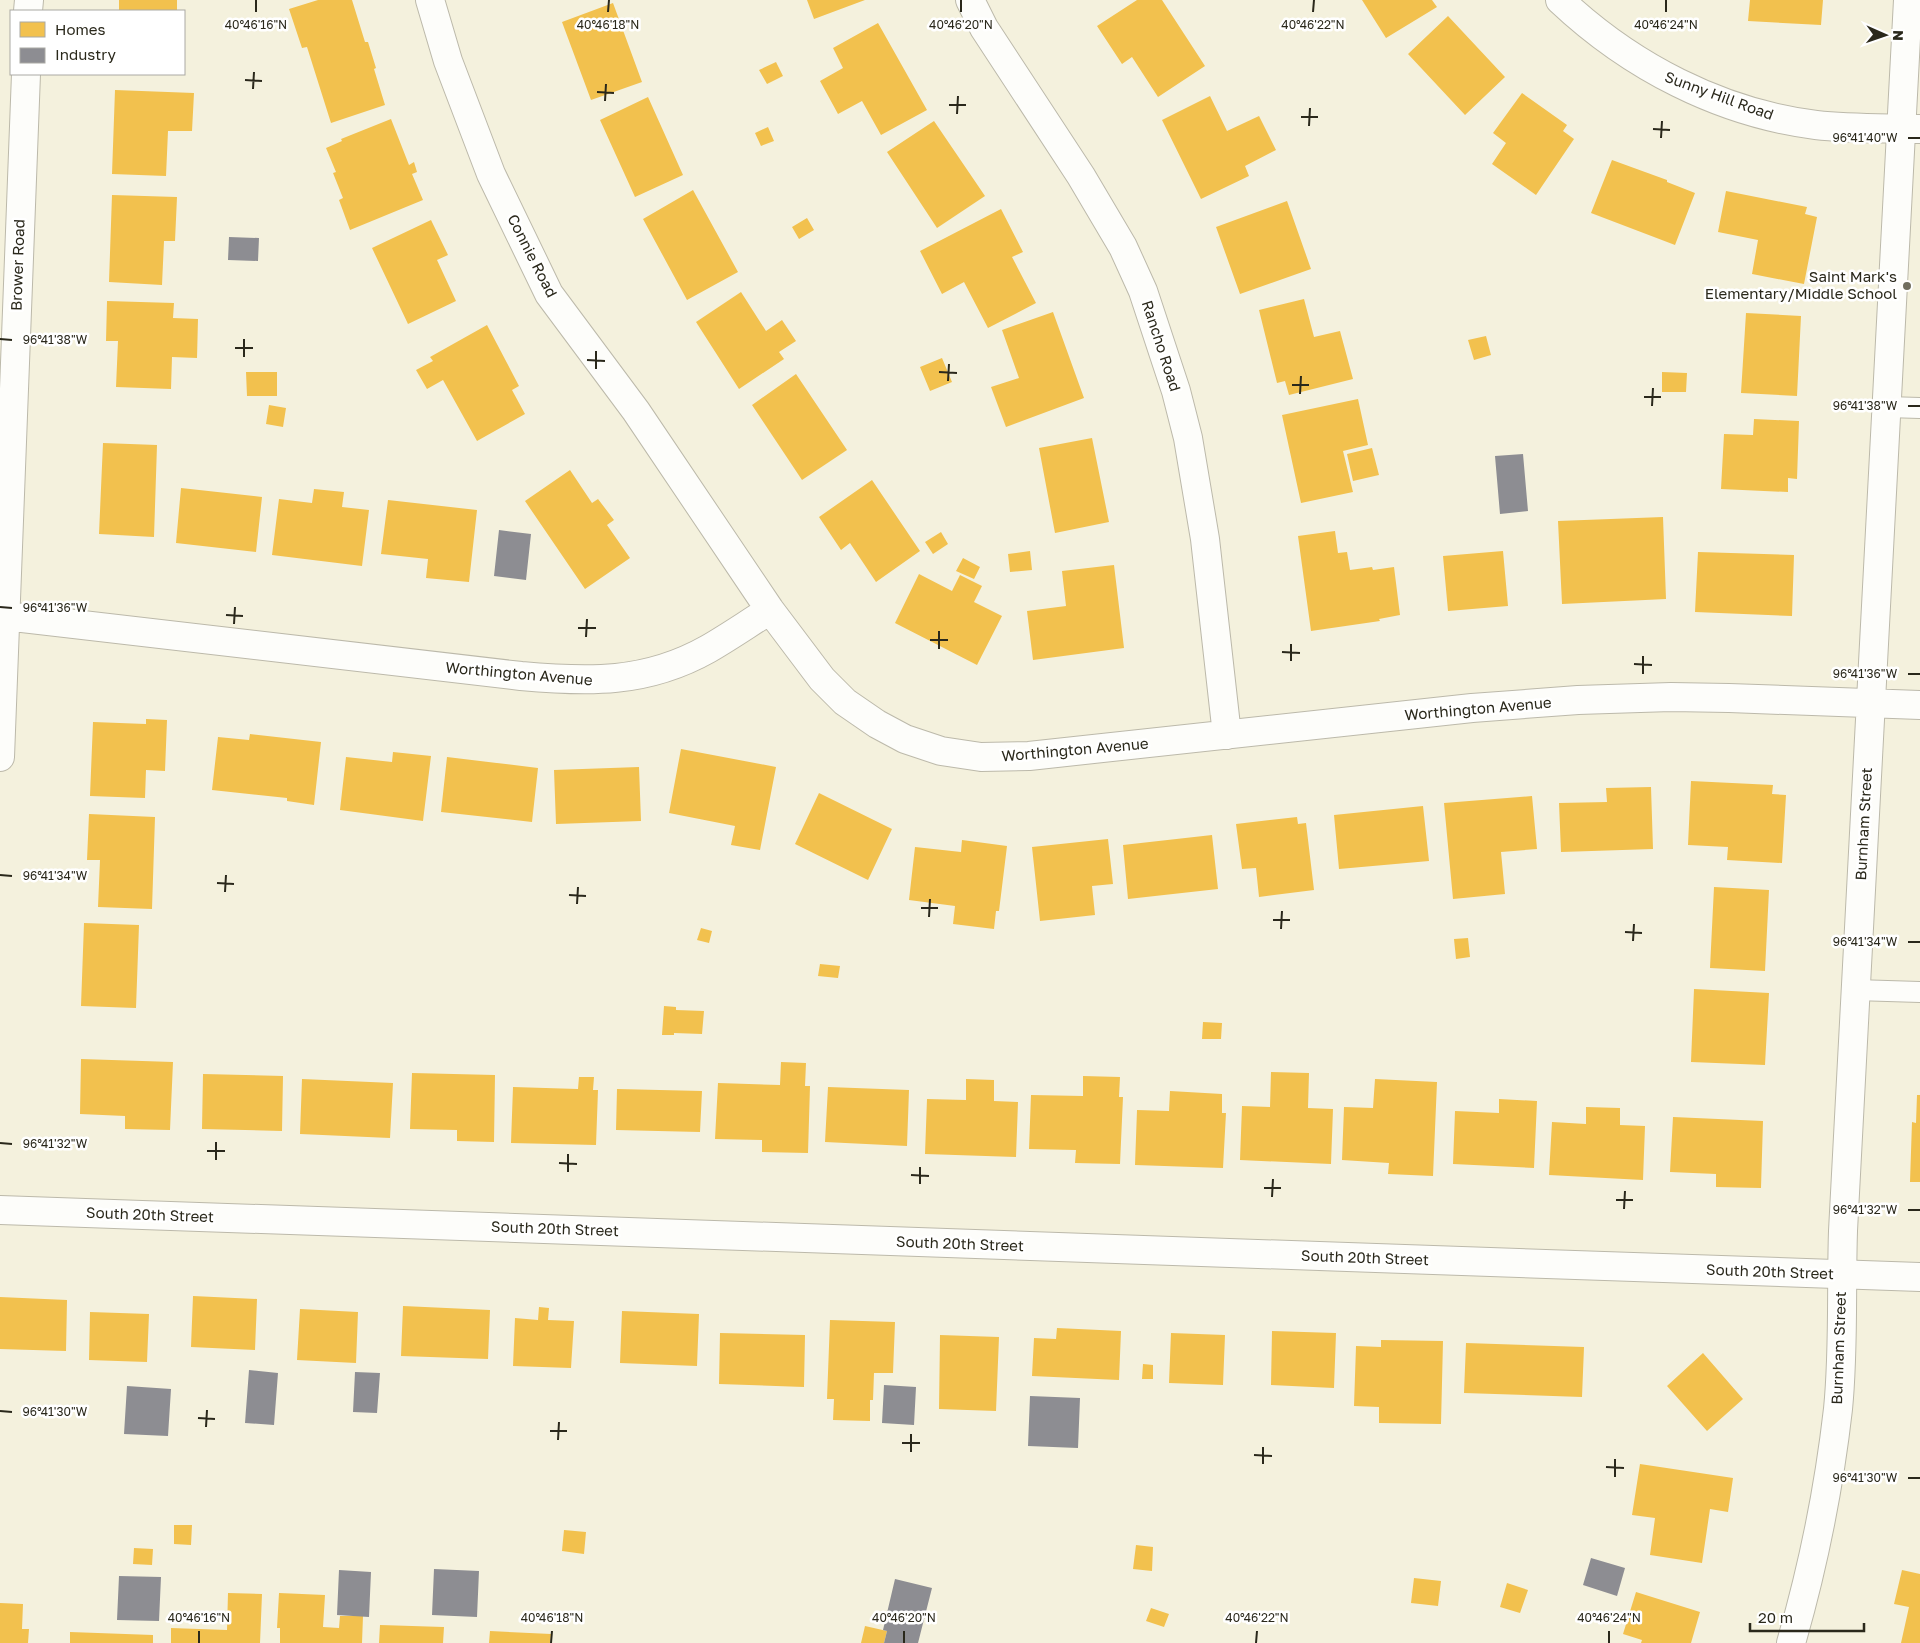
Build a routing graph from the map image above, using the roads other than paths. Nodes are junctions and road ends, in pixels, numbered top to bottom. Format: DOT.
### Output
graph roads {
  1 [pos="430,0"];
  2 [pos="970,0"];
  3 [pos="1560,0"];
  4 [pos="1908,0"];
  5 [pos="26,75"];
  6 [pos="1911,129"];
  7 [pos="1887,407"];
  8 [pos="1920,408"];
  9 [pos="770,610"];
  10 [pos="5,616"];
  11 [pos="1870,703"];
  12 [pos="1920,705"];
  13 [pos="1227,735"];
  14 [pos="0,757"];
  15 [pos="1856,990"];
  16 [pos="1920,992"];
  17 [pos="0,1210"];
  18 [pos="1841,1274"];
  19 [pos="1920,1277"];
  20 [pos="1792,1643"];
  1 -- 9 [label="street, Connie Road"];
  2 -- 13 [label="street, Rancho Road"];
  3 -- 6 [label="street, Sunny Hill Road"];
  4 -- 6 [label="street, Burnham Street"];
  5 -- 10 [label="street, Brower Road"];
  6 -- 7 [label="street, Burnham Street"];
  7 -- 8 [label="lane"];
  7 -- 11 [label="street, Burnham Street"];
  9 -- 10 [label="street, Worthington Avenue"];
  9 -- 13 [label="street, Worthington Avenue"];
  10 -- 14 [label="street, Brower Road"];
  11 -- 12 [label="street, Worthington Avenue"];
  11 -- 13 [label="street, Worthington Avenue"];
  11 -- 15 [label="street, Burnham Street"];
  15 -- 16 [label="lane"];
  15 -- 18 [label="street, Burnham Street"];
  17 -- 18 [label="street, South 20th Street"];
  18 -- 19 [label="street, South 20th Street"];
  18 -- 20 [label="street, Burnham Street"];
}
